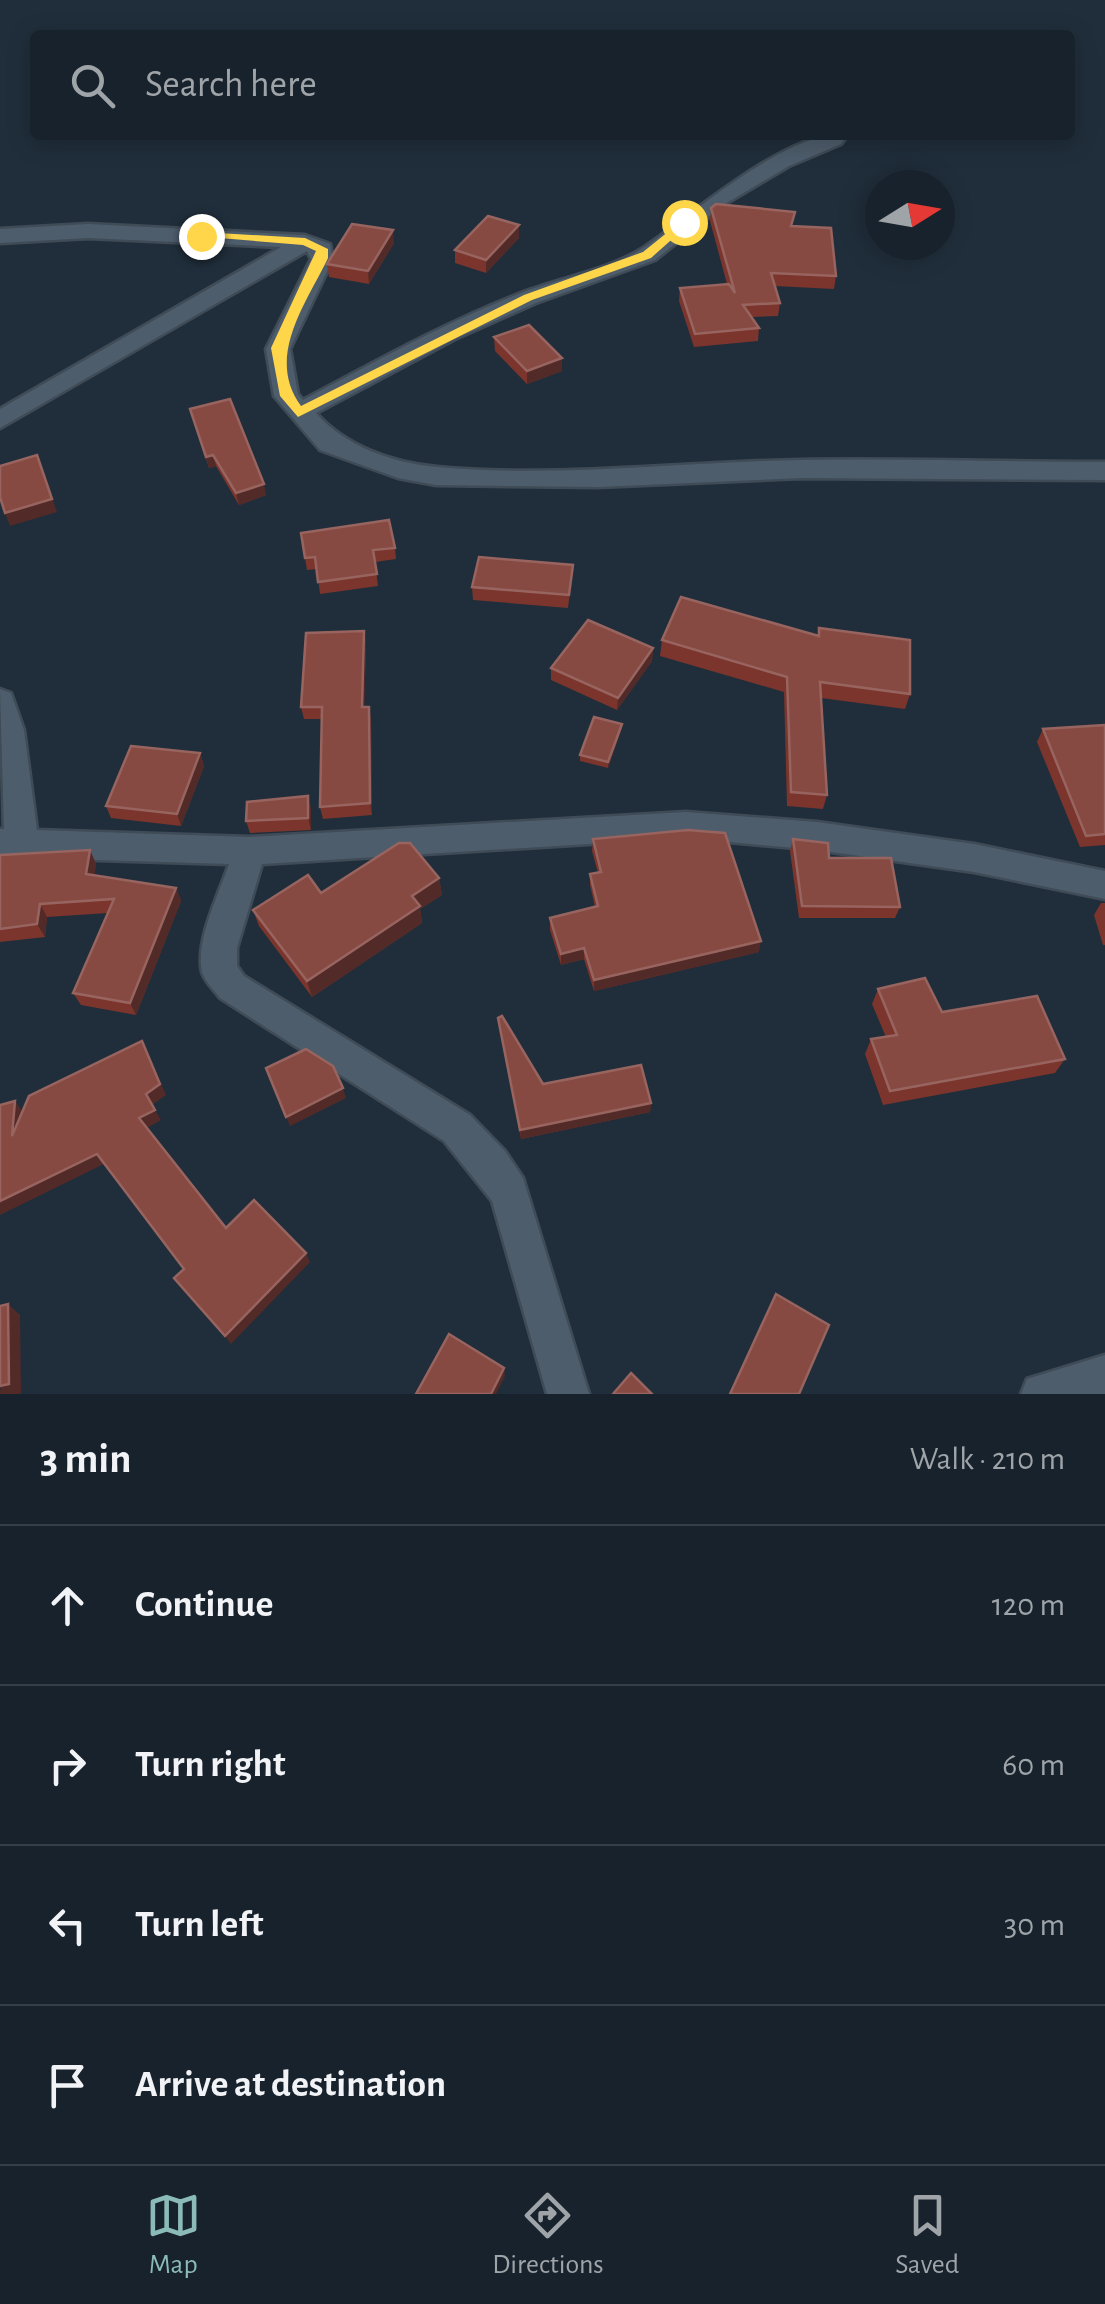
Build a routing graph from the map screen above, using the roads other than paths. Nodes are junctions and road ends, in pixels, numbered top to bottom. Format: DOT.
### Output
graph roads {
  1 [pos="834,140"];
  2 [pos="0,236"];
  3 [pos="305,242"];
  4 [pos="298,412"];
  5 [pos="0,420"];
  6 [pos="1105,471"];
  7 [pos="0,701"];
  8 [pos="11,842"];
  9 [pos="249,852"];
  10 [pos="1105,885"];
  11 [pos="1105,1376"];
  12 [pos="568,1394"];
  13 [pos="1042,1394"];
  1 -- 4 [label="street"];
  2 -- 3 [label="street"];
  3 -- 4 [label="street"];
  3 -- 5 [label="street"];
  4 -- 6 [label="street"];
  7 -- 8 [label="street"];
  8 -- 9 [label="street"];
  9 -- 10 [label="street"];
  9 -- 12 [label="street"];
  11 -- 13 [label="street"];
}
